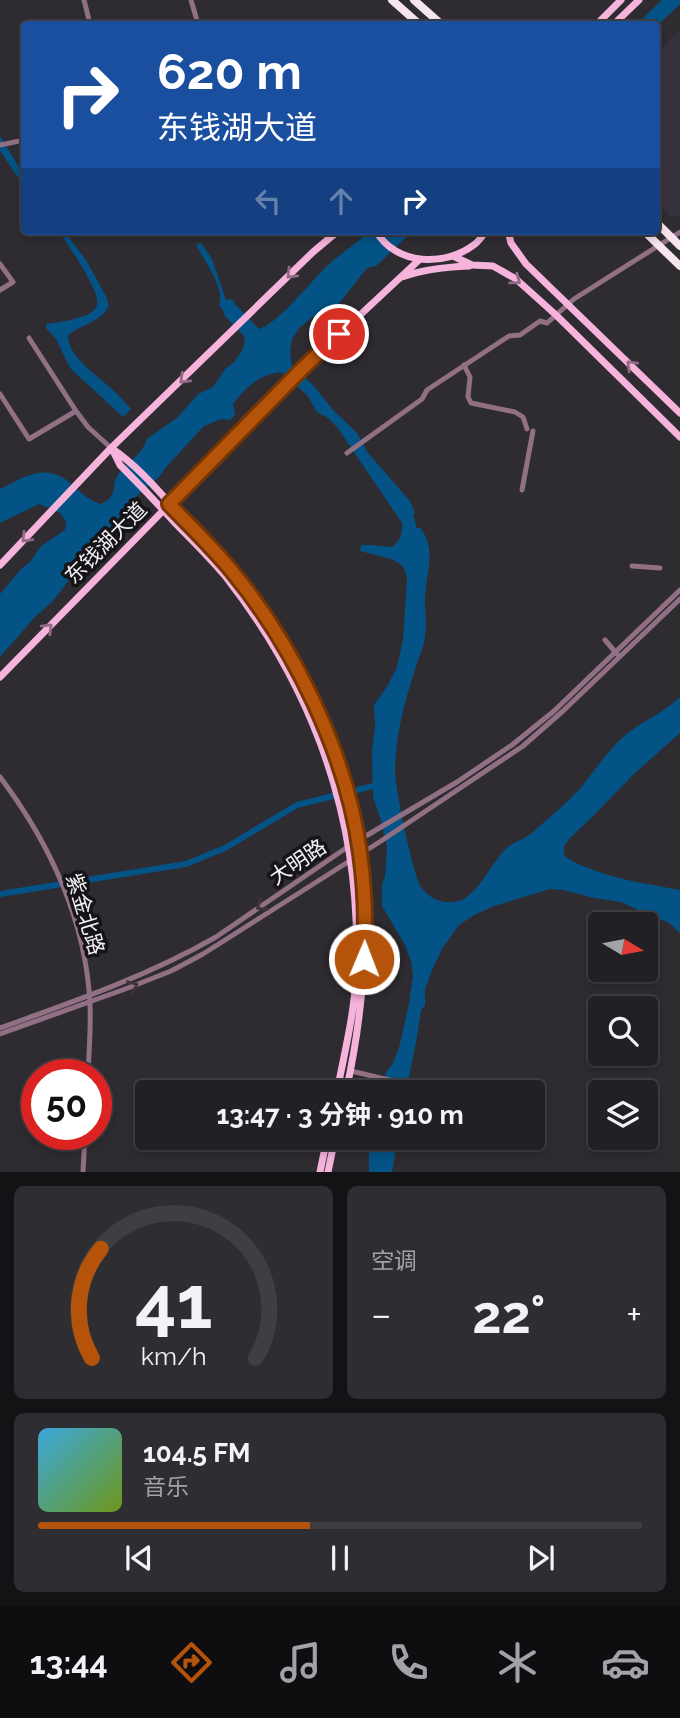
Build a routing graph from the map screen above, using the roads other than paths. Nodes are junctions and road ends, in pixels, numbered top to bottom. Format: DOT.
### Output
graph roads {
  1 [pos="84,0"];
  2 [pos="191,0"];
  3 [pos="392,0"];
  4 [pos="414,0"];
  5 [pos="621,0"];
  6 [pos="639,0"];
  7 [pos="89,21"];
  8 [pos="197,21"];
  9 [pos="416,21"];
  10 [pos="437,21"];
  11 [pos="600,21"];
  12 [pos="617,21"];
  13 [pos="21,141"];
  14 [pos="0,145"];
  15 [pos="660,226"];
  16 [pos="680,232"];
  17 [pos="333,235"];
  18 [pos="378,235"];
  19 [pos="483,235"];
  20 [pos="509,235"];
  21 [pos="649,235"];
  22 [pos="680,246"];
  23 [pos="453,256"];
  24 [pos="419,260"];
  25 [pos="0,264"];
  26 [pos="472,265"];
  27 [pos="680,266"];
  28 [pos="398,278"];
  29 [pos="0,290"];
  30 [pos="568,304"];
  31 [pos="556,315"];
  32 [pos="29,338"];
  33 [pos="464,365"];
  34 [pos="0,394"];
  35 [pos="76,411"];
  36 [pos="680,413"];
  37 [pos="680,437"];
  38 [pos="111,448"];
  39 [pos="350,451"];
  40 [pos="522,490"];
  41 [pos="166,507"];
  42 [pos="0,565"];
  43 [pos="632,566"];
  44 [pos="660,568"];
  45 [pos="680,590"];
  46 [pos="680,599"];
  47 [pos="605,640"];
  48 [pos="617,654"];
  49 [pos="0,677"];
  50 [pos="0,777"];
  51 [pos="358,841"];
  52 [pos="349,846"];
  53 [pos="360,854"];
  54 [pos="351,860"];
  55 [pos="89,995"];
  56 [pos="90,1002"];
  57 [pos="0,1028"];
  58 [pos="0,1034"];
  59 [pos="88,1059"];
  60 [pos="351,1071"];
  61 [pos="339,1080"];
  62 [pos="349,1080"];
  63 [pos="389,1080"];
  64 [pos="84,1150"];
  65 [pos="325,1150"];
  66 [pos="333,1150"];
  67 [pos="83,1172"];
  68 [pos="320,1172"];
  69 [pos="328,1172"];
  1 -- 7 [label="street"];
  2 -- 8 [label="street"];
  3 -- 9 [label="highway"];
  4 -- 10 [label="highway"];
  5 -- 11 [label="main road"];
  6 -- 12 [label="main road"];
  13 -- 14 [label="street"];
  15 -- 22 [label="highway, bridge"];
  16 -- 30 [label="street"];
  17 -- 38 [label="main road, one-way"];
  18 -- 24 [label="main road"];
  19 -- 23 [label="main road"];
  20 -- 30 [label="main road"];
  21 -- 27 [label="highway, bridge"];
  23 -- 24 [label="main road"];
  23 -- 26 [label="main road"];
  24 -- 28 [label="main road, 东钱湖大道"];
  25 -- 29 [label="street"];
  26 -- 28 [label="main road"];
  26 -- 31 [label="main road, one-way"];
  28 -- 41 [label="main road, 东钱湖大道"];
  30 -- 31 [label="street"];
  36 -- 30 [label="main road, one-way"];
  31 -- 33 [label="street"];
  31 -- 37 [label="main road"];
  32 -- 35 [label="street"];
  33 -- 39 [label="street"];
  33 -- 40 [label="street"];
  34 -- 35 [label="street"];
  35 -- 38 [label="street"];
  38 -- 41 [label="main road"];
  38 -- 41 [label="main road"];
  38 -- 42 [label="main road, one-way"];
  49 -- 41 [label="main road, 东钱湖大道, one-way"];
  41 -- 51 [label="main road"];
  41 -- 52 [label="main road"];
  43 -- 44 [label="street"];
  45 -- 48 [label="street, 大明路"];
  46 -- 48 [label="street, 大明路"];
  47 -- 48 [label="street"];
  48 -- 51 [label="street, 大明路"];
  48 -- 53 [label="street, 大明路"];
  50 -- 55 [label="street, 紫金北路"];
  51 -- 52 [label="street, 大明路"];
  51 -- 53 [label="main road"];
  52 -- 54 [label="main road"];
  52 -- 55 [label="street, 大明路, one-way"];
  53 -- 54 [label="street, 大明路"];
  53 -- 60 [label="main road"];
  56 -- 54 [label="street, 大明路, one-way"];
  54 -- 61 [label="main road"];
  55 -- 56 [label="street, 紫金北路"];
  55 -- 57 [label="street, 大明路"];
  56 -- 58 [label="street, 大明路"];
  56 -- 59 [label="street, 紫金北路"];
  60 -- 62 [label="main road"];
  60 -- 63 [label="street"];
  64 -- 67 [label="street"];
  65 -- 68 [label="main road"];
  66 -- 69 [label="main road"];
}
